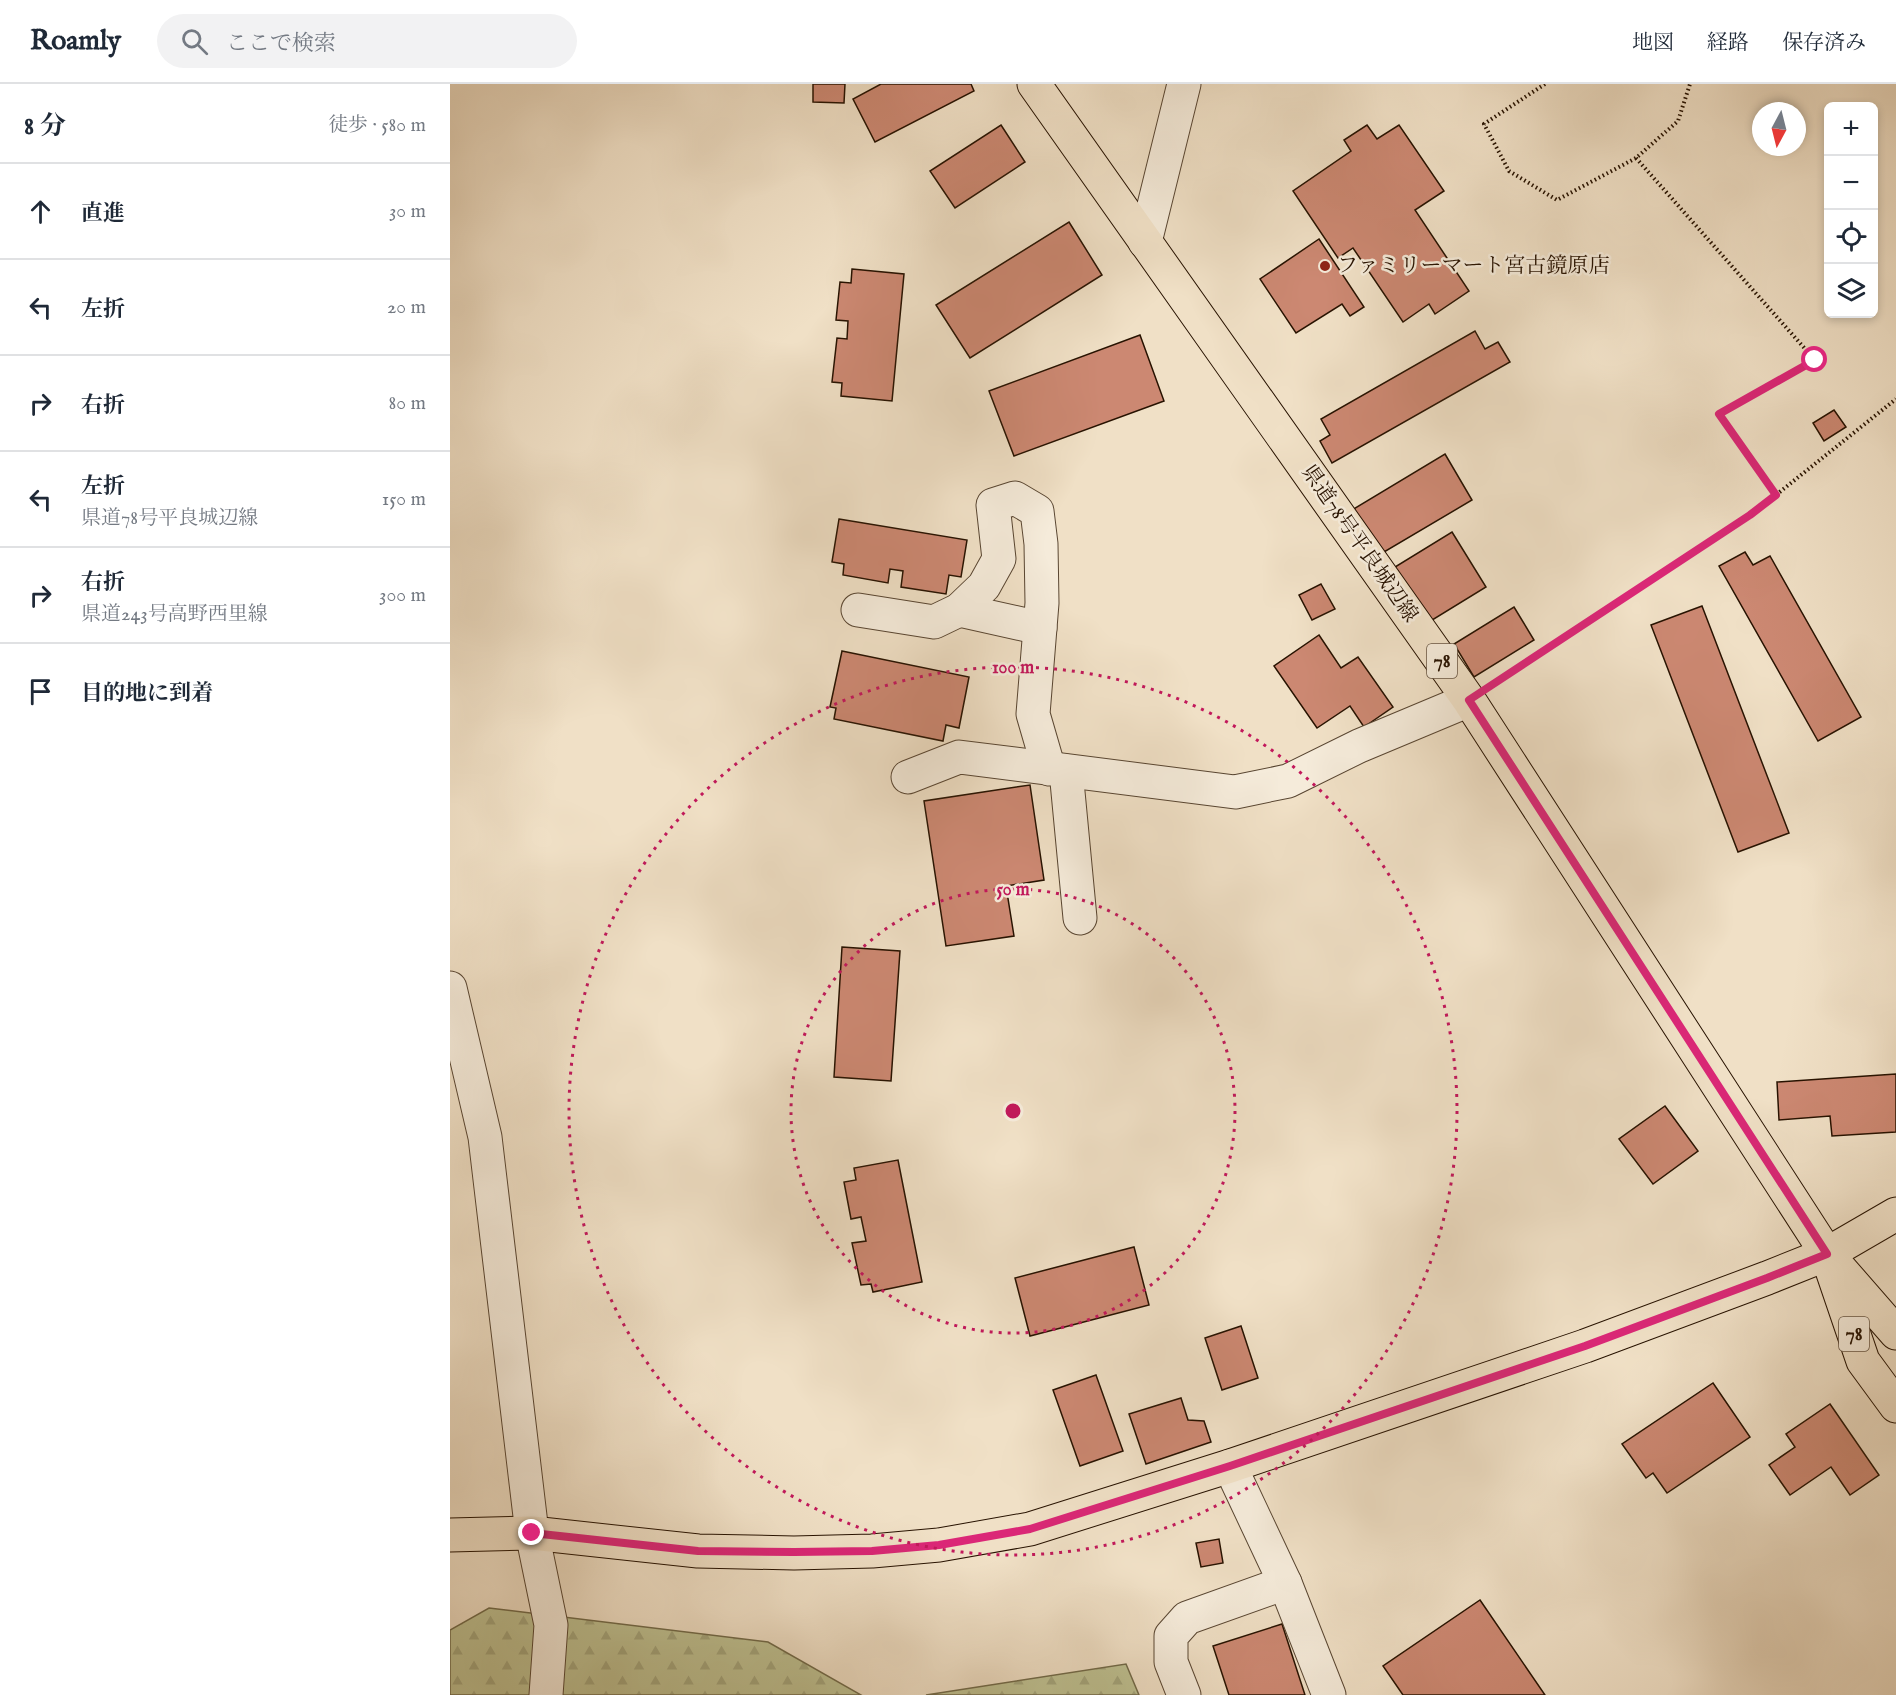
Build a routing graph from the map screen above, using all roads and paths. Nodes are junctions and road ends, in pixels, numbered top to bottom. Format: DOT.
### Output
graph roads {
  1 [pos="1034,84"];
  2 [pos="1184,84"];
  3 [pos="1545,84"];
  4 [pos="1690,84"];
  5 [pos="1636,158"];
  6 [pos="1145,242"];
  7 [pos="1896,399"];
  8 [pos="1776,495"];
  9 [pos="858,610"];
  10 [pos="959,610"];
  11 [pos="1040,628"];
  12 [pos="1469,700"];
  13 [pos="1058,770"];
  14 [pos="908,777"];
  15 [pos="1080,918"];
  16 [pos="450,988"];
  17 [pos="1896,1214"];
  18 [pos="1896,1241"];
  19 [pos="1827,1254"];
  20 [pos="1896,1333"];
  21 [pos="1896,1406"];
  22 [pos="1230,1466"];
  23 [pos="532,1533"];
  24 [pos="450,1535"];
  25 [pos="1285,1583"];
  26 [pos="546,1695"];
  27 [pos="1184,1695"];
  28 [pos="1329,1695"];
  1 -- 6 [label="main road, 県道78号平良城辺線 / 78"];
  2 -- 6 [label="street"];
  3 -- 5 [label="path"];
  4 -- 5 [label="path"];
  5 -- 8 [label="path"];
  6 -- 12 [label="main road, 県道78号平良城辺線 / 78"];
  7 -- 8 [label="path"];
  8 -- 12 [label="path"];
  9 -- 10 [label="street"];
  10 -- 11 [label="street"];
  10 -- 11 [label="street"];
  11 -- 13 [label="street"];
  12 -- 13 [label="street"];
  12 -- 19 [label="main road, 県道78号平良城辺線 / 78"];
  13 -- 14 [label="street"];
  13 -- 15 [label="street"];
  16 -- 23 [label="street"];
  17 -- 19 [label="main road"];
  18 -- 19 [label="main road"];
  19 -- 20 [label="main road, 県道78号平良城辺線 / 78"];
  19 -- 21 [label="main road, 県道78号平良城辺線 / 78"];
  19 -- 22 [label="main road"];
  22 -- 23 [label="main road"];
  22 -- 25 [label="street"];
  23 -- 24 [label="main road"];
  23 -- 26 [label="street"];
  25 -- 27 [label="street"];
  25 -- 28 [label="street"];
}
